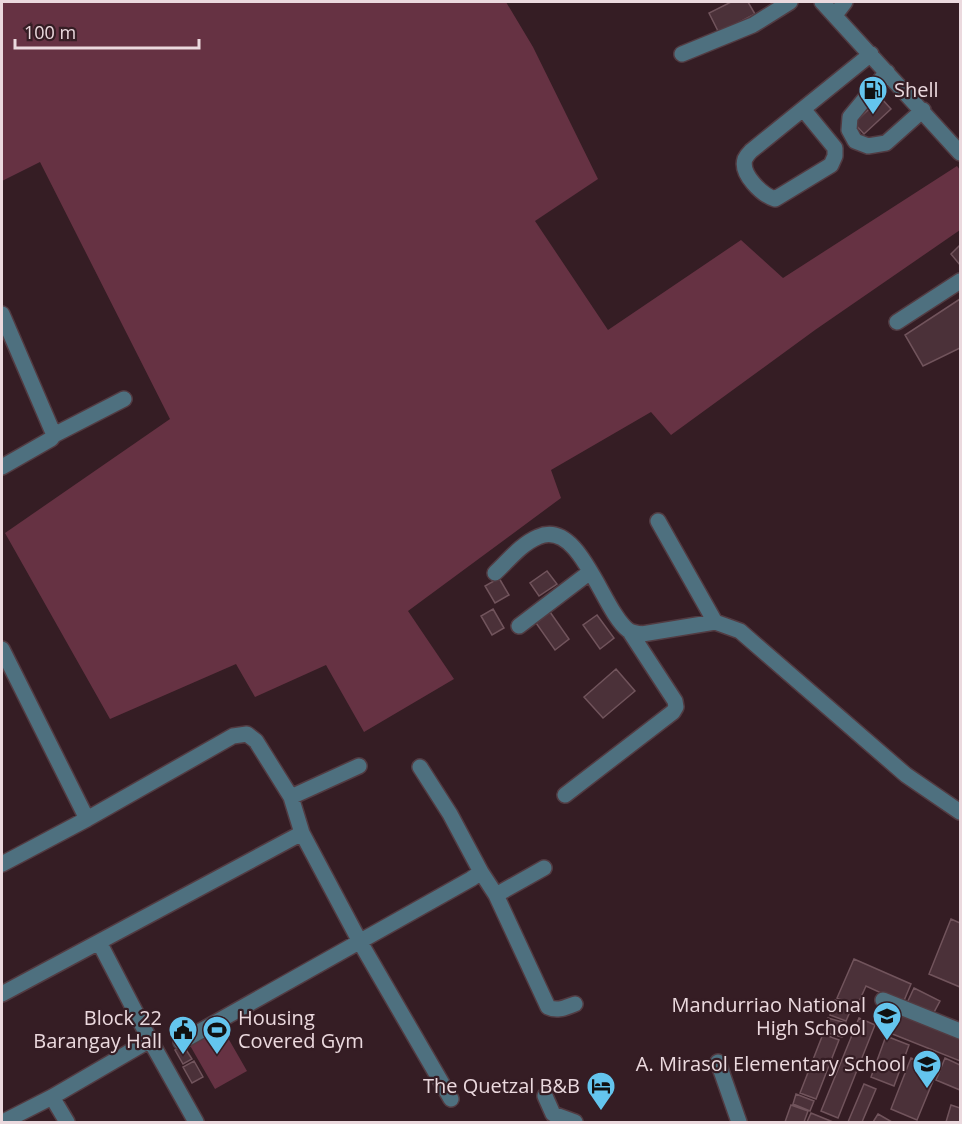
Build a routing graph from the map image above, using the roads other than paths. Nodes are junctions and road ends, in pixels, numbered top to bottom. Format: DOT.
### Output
graph roads {
  1 [pos="790,2"];
  2 [pos="822,2"];
  3 [pos="845,2"];
  4 [pos="835,15"];
  5 [pos="682,54"];
  6 [pos="871,54"];
  7 [pos="888,72"];
  8 [pos="803,109"];
  9 [pos="923,110"];
  10 [pos="960,153"];
  11 [pos="960,281"];
  12 [pos="2,314"];
  13 [pos="897,322"];
  14 [pos="124,399"];
  15 [pos="54,435"];
  16 [pos="2,467"];
  17 [pos="658,521"];
  18 [pos="590,572"];
  19 [pos="495,573"];
  20 [pos="715,622"];
  21 [pos="519,626"];
  22 [pos="630,632"];
  23 [pos="2,650"];
  24 [pos="359,766"];
  25 [pos="420,767"];
  26 [pos="565,795"];
  27 [pos="291,797"];
  28 [pos="960,812"];
  29 [pos="87,819"];
  30 [pos="302,833"];
  31 [pos="2,864"];
  32 [pos="544,868"];
  33 [pos="481,872"];
  34 [pos="496,895"];
  35 [pos="99,942"];
  36 [pos="360,942"];
  37 [pos="2,994"];
  38 [pos="883,1000"];
  39 [pos="575,1004"];
  40 [pos="960,1031"];
  41 [pos="150,1040"];
  42 [pos="181,1042"];
  43 [pos="718,1062"];
  44 [pos="545,1096"];
  45 [pos="52,1097"];
  46 [pos="451,1099"];
  47 [pos="565,1121"];
  48 [pos="3,1122"];
  49 [pos="67,1122"];
  50 [pos="196,1122"];
  51 [pos="739,1122"];
  1 -- 5 [label="street"];
  2 -- 4 [label="street"];
  3 -- 4 [label="street"];
  4 -- 6 [label="street"];
  6 -- 7 [label="street"];
  6 -- 8 [label="street"];
  7 -- 9 [label="street"];
  7 -- 9 [label="street"];
  8 -- 8 [label="street"];
  9 -- 10 [label="street"];
  11 -- 13 [label="street"];
  12 -- 15 [label="street"];
  14 -- 15 [label="street"];
  15 -- 16 [label="street"];
  17 -- 20 [label="street"];
  18 -- 19 [label="street"];
  18 -- 21 [label="street"];
  18 -- 22 [label="street"];
  20 -- 22 [label="street"];
  20 -- 28 [label="street"];
  22 -- 26 [label="street"];
  23 -- 29 [label="street"];
  24 -- 27 [label="street"];
  25 -- 33 [label="street"];
  27 -- 29 [label="street"];
  27 -- 30 [label="street"];
  29 -- 31 [label="street"];
  30 -- 35 [label="street"];
  30 -- 36 [label="street"];
  32 -- 34 [label="street"];
  33 -- 34 [label="street"];
  33 -- 36 [label="street"];
  34 -- 39 [label="street"];
  35 -- 37 [label="street"];
  35 -- 41 [label="street"];
  36 -- 42 [label="street"];
  36 -- 46 [label="street"];
  38 -- 40 [label="street"];
  41 -- 45 [label="street"];
  41 -- 50 [label="street"];
  43 -- 51 [label="street"];
  44 -- 47 [label="street"];
  45 -- 48 [label="street"];
  45 -- 49 [label="street"];
}
